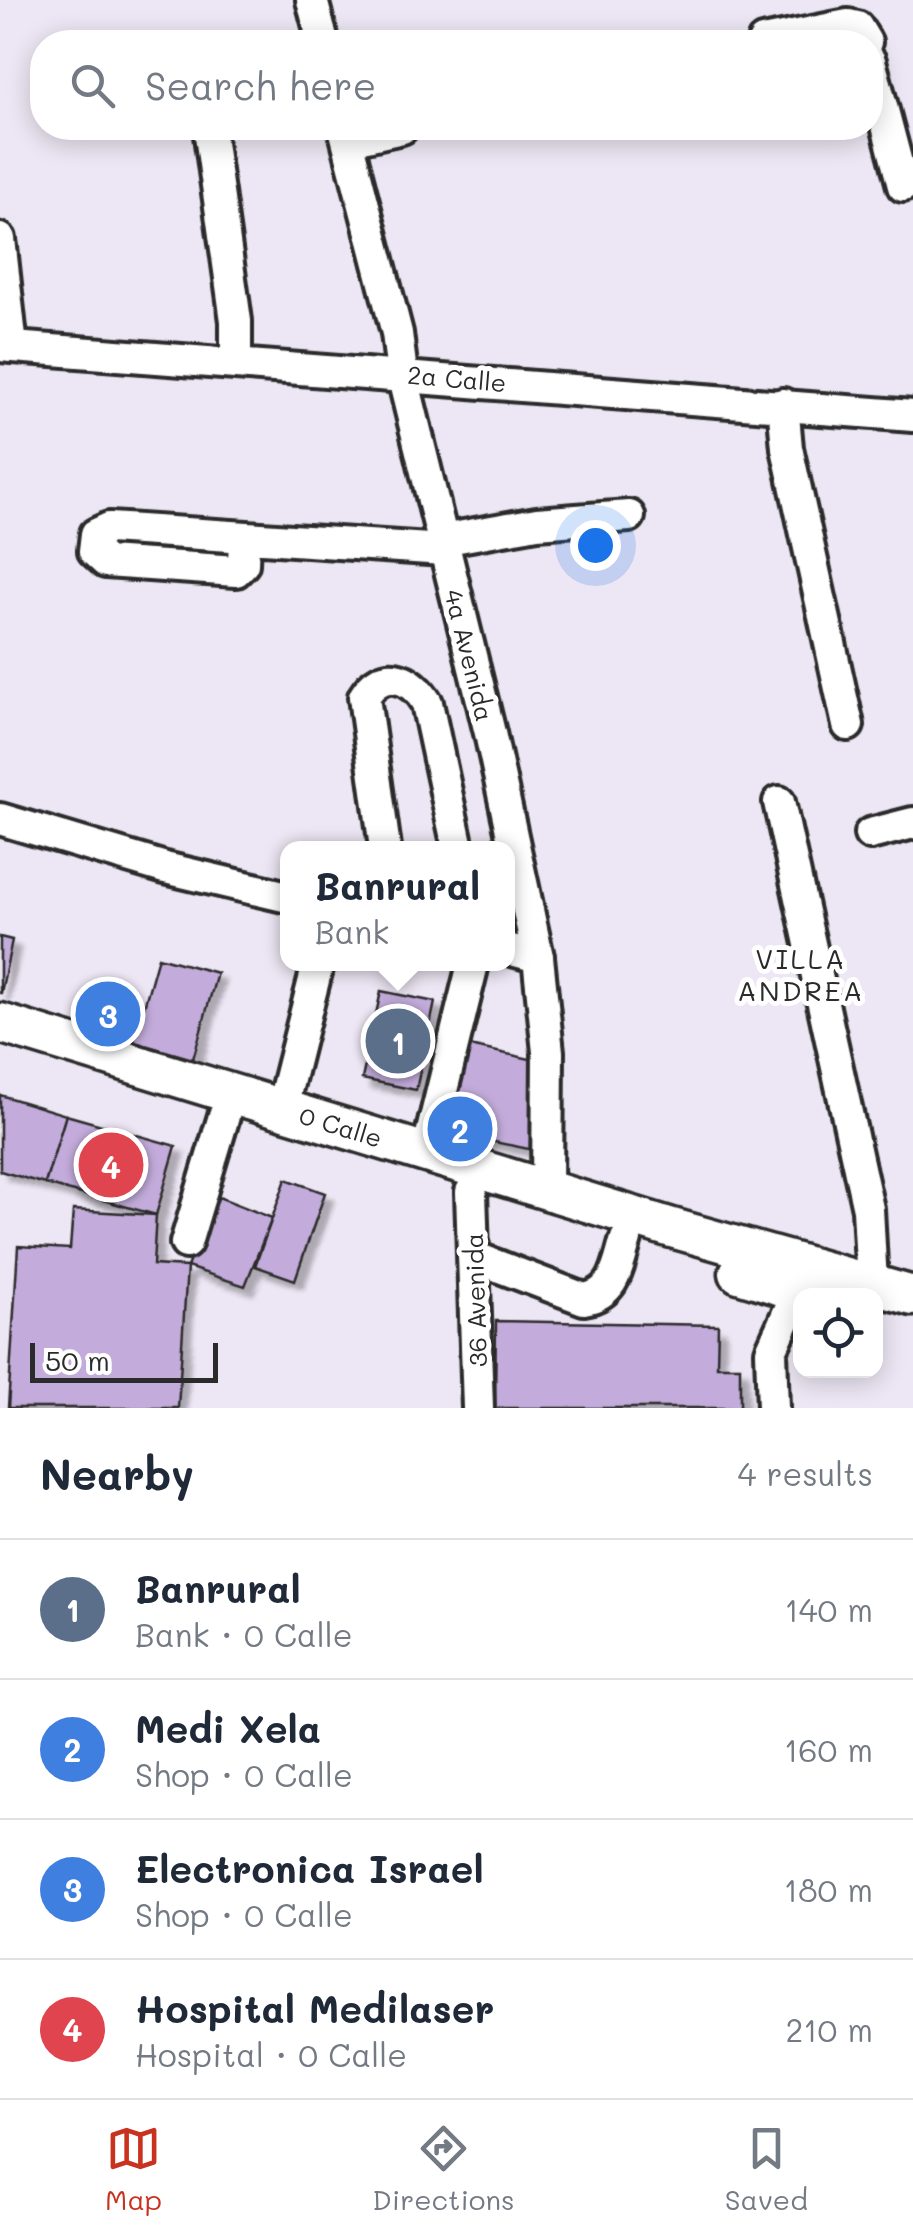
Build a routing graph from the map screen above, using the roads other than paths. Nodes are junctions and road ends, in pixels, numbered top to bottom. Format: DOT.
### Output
graph roads {
  1 [pos="312,0"];
  2 [pos="320,30"];
  3 [pos="823,30"];
  4 [pos="859,30"];
  5 [pos="883,112"];
  6 [pos="211,140"];
  7 [pos="348,140"];
  8 [pos="902,186"];
  9 [pos="0,240"];
  10 [pos="6,346"];
  11 [pos="236,362"];
  12 [pos="402,374"];
  13 [pos="783,404"];
  14 [pos="913,416"];
  15 [pos="629,516"];
  16 [pos="244,538"];
  17 [pos="443,545"];
  18 [pos="848,725"];
  19 [pos="779,802"];
  20 [pos="0,819"];
  21 [pos="913,823"];
  22 [pos="870,834"];
  23 [pos="384,841"];
  24 [pos="457,841"];
  25 [pos="511,841"];
  26 [pos="515,856"];
  27 [pos="280,895"];
  28 [pos="515,951"];
  29 [pos="538,956"];
  30 [pos="316,971"];
  31 [pos="471,971"];
  32 [pos="0,1024"];
  33 [pos="0,1048"];
  34 [pos="282,1107"];
  35 [pos="224,1116"];
  36 [pos="428,1152"];
  37 [pos="547,1189"];
  38 [pos="471,1192"];
  39 [pos="626,1239"];
  40 [pos="186,1244"];
  41 [pos="474,1256"];
  42 [pos="844,1288"];
  43 [pos="873,1288"];
  44 [pos="793,1289"];
  45 [pos="913,1296"];
  46 [pos="883,1298"];
  47 [pos="883,1304"];
  48 [pos="793,1315"];
  49 [pos="913,1322"];
  50 [pos="478,1408"];
  51 [pos="773,1408"];
  1 -- 2 [label="street"];
  3 -- 4 [label="street"];
  5 -- 8 [label="street"];
  6 -- 11 [label="street"];
  7 -- 12 [label="street, 4a Avenida"];
  9 -- 10 [label="street"];
  10 -- 11 [label="street, 2a Calle"];
  11 -- 12 [label="street, 2a Calle"];
  12 -- 13 [label="street, 2a Calle"];
  12 -- 17 [label="street, 4a Avenida"];
  13 -- 14 [label="street, 2a Calle"];
  13 -- 18 [label="street"];
  15 -- 17 [label="street"];
  16 -- 17 [label="street"];
  17 -- 25 [label="street, 4a Avenida"];
  19 -- 43 [label="street"];
  20 -- 27 [label="street"];
  21 -- 22 [label="street"];
  23 -- 24 [label="street"];
  26 -- 29 [label="street, 4a Avenida"];
  28 -- 29 [label="street"];
  29 -- 37 [label="street, 4a Avenida"];
  30 -- 34 [label="street"];
  31 -- 36 [label="street"];
  32 -- 34 [label="main road, 0 Calle"];
  33 -- 35 [label="main road, 0 Calle"];
  34 -- 36 [label="main road, 0 Calle"];
  35 -- 38 [label="main road, 0 Calle"];
  35 -- 40 [label="street"];
  36 -- 37 [label="main road, 0 Calle"];
  37 -- 42 [label="main road, 0 Calle"];
  38 -- 39 [label="main road, 0 Calle"];
  38 -- 41 [label="street, 36 Avenida"];
  39 -- 41 [label="street"];
  39 -- 44 [label="main road, 0 Calle"];
  41 -- 50 [label="street, 36 Avenida"];
  45 -- 46 [label="main road, 0 Calle"];
  47 -- 49 [label="main road, 0 Calle"];
  48 -- 51 [label="street"];
}
